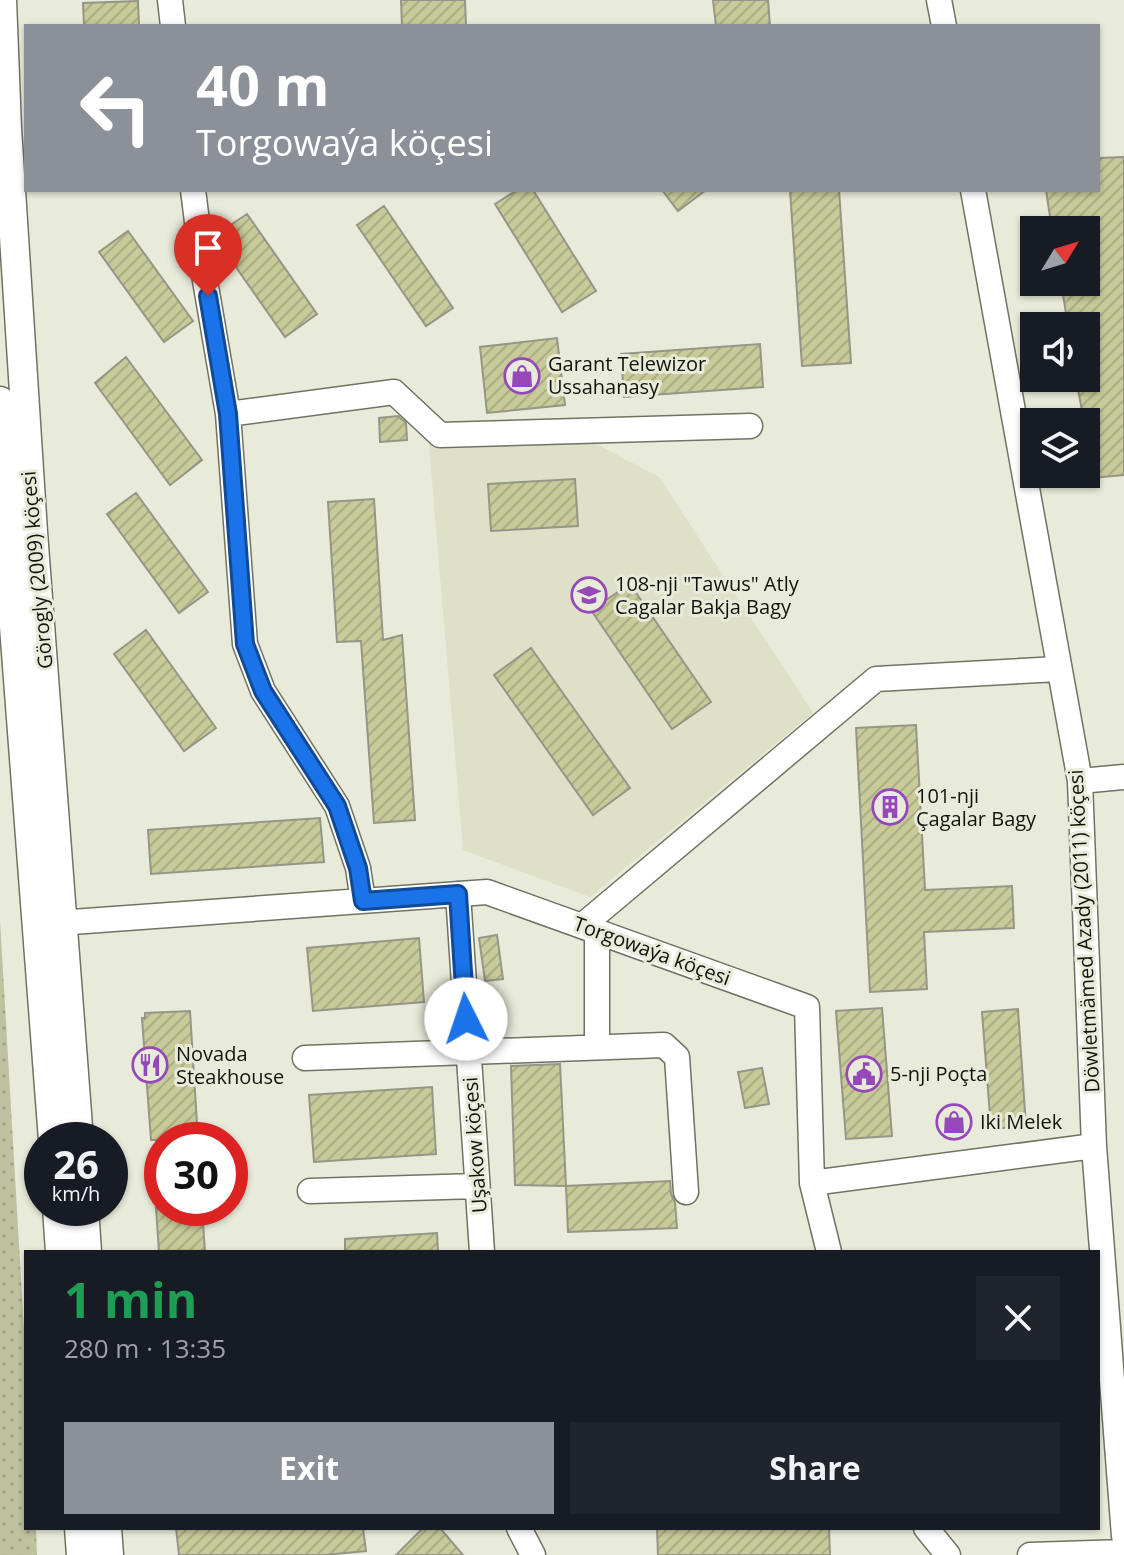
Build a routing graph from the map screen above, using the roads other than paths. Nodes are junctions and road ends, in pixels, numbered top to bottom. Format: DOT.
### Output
graph roads {
  1 [pos="2,0"];
  2 [pos="170,0"];
  3 [pos="939,0"];
  4 [pos="173,24"];
  5 [pos="944,24"];
  6 [pos="193,192"];
  7 [pos="973,192"];
  8 [pos="0,401"];
  9 [pos="228,414"];
  10 [pos="750,426"];
  11 [pos="1058,669"];
  12 [pos="1124,777"];
  13 [pos="1080,781"];
  14 [pos="458,894"];
  15 [pos="363,901"];
  16 [pos="50,924"];
  17 [pos="590,929"];
  18 [pos="597,1047"];
  19 [pos="468,1050"];
  20 [pos="305,1058"];
  21 [pos="53,1122"];
  22 [pos="77,1122"];
  23 [pos="1094,1146"];
  24 [pos="812,1183"];
  25 [pos="477,1186"];
  26 [pos="310,1191"];
  27 [pos="686,1192"];
  28 [pos="58,1226"];
  29 [pos="85,1226"];
  30 [pos="60,1250"];
  31 [pos="87,1250"];
  32 [pos="482,1250"];
  33 [pos="829,1250"];
  34 [pos="79,1530"];
  35 [pos="107,1530"];
  36 [pos="520,1530"];
  37 [pos="928,1530"];
  38 [pos="1124,1536"];
  39 [pos="1124,1552"];
  40 [pos="81,1555"];
  41 [pos="109,1555"];
  42 [pos="533,1555"];
  43 [pos="948,1555"];
  44 [pos="1030,1555"];
  1 -- 16 [label="street, Görogly (2009) köçesi"];
  2 -- 4 [label="street"];
  3 -- 5 [label="street"];
  6 -- 9 [label="street"];
  7 -- 11 [label="street, Döwletmämed Azady (2011) köçesi"];
  8 -- 16 [label="street, Görogly (2009) köçesi"];
  9 -- 10 [label="street"];
  9 -- 15 [label="street"];
  11 -- 13 [label="street, Döwletmämed Azady (2011) köçesi"];
  11 -- 17 [label="street"];
  12 -- 13 [label="street"];
  13 -- 23 [label="street, Döwletmämed Azady (2011) köçesi"];
  14 -- 15 [label="street, Torgowaýa köçesi"];
  14 -- 17 [label="street, Torgowaýa köçesi"];
  14 -- 19 [label="street, Uşakow köçesi"];
  15 -- 16 [label="street, Torgowaýa köçesi"];
  16 -- 21 [label="street, Görogly (2009) köçesi"];
  16 -- 22 [label="street, Görogly (2009) köçesi"];
  17 -- 18 [label="street"];
  17 -- 24 [label="street, Torgowaýa köçesi"];
  18 -- 19 [label="street"];
  18 -- 27 [label="street"];
  19 -- 20 [label="street"];
  19 -- 25 [label="street, Uşakow köçesi"];
  23 -- 24 [label="street"];
  23 -- 38 [label="street, Döwletmämed Azady (2011) köçesi"];
  24 -- 33 [label="street"];
  25 -- 26 [label="street"];
  25 -- 32 [label="street, Uşakow köçesi"];
  28 -- 30 [label="street"];
  29 -- 31 [label="street"];
  34 -- 40 [label="street"];
  35 -- 41 [label="street"];
  36 -- 42 [label="street"];
  37 -- 43 [label="street"];
  39 -- 44 [label="street"];
}
